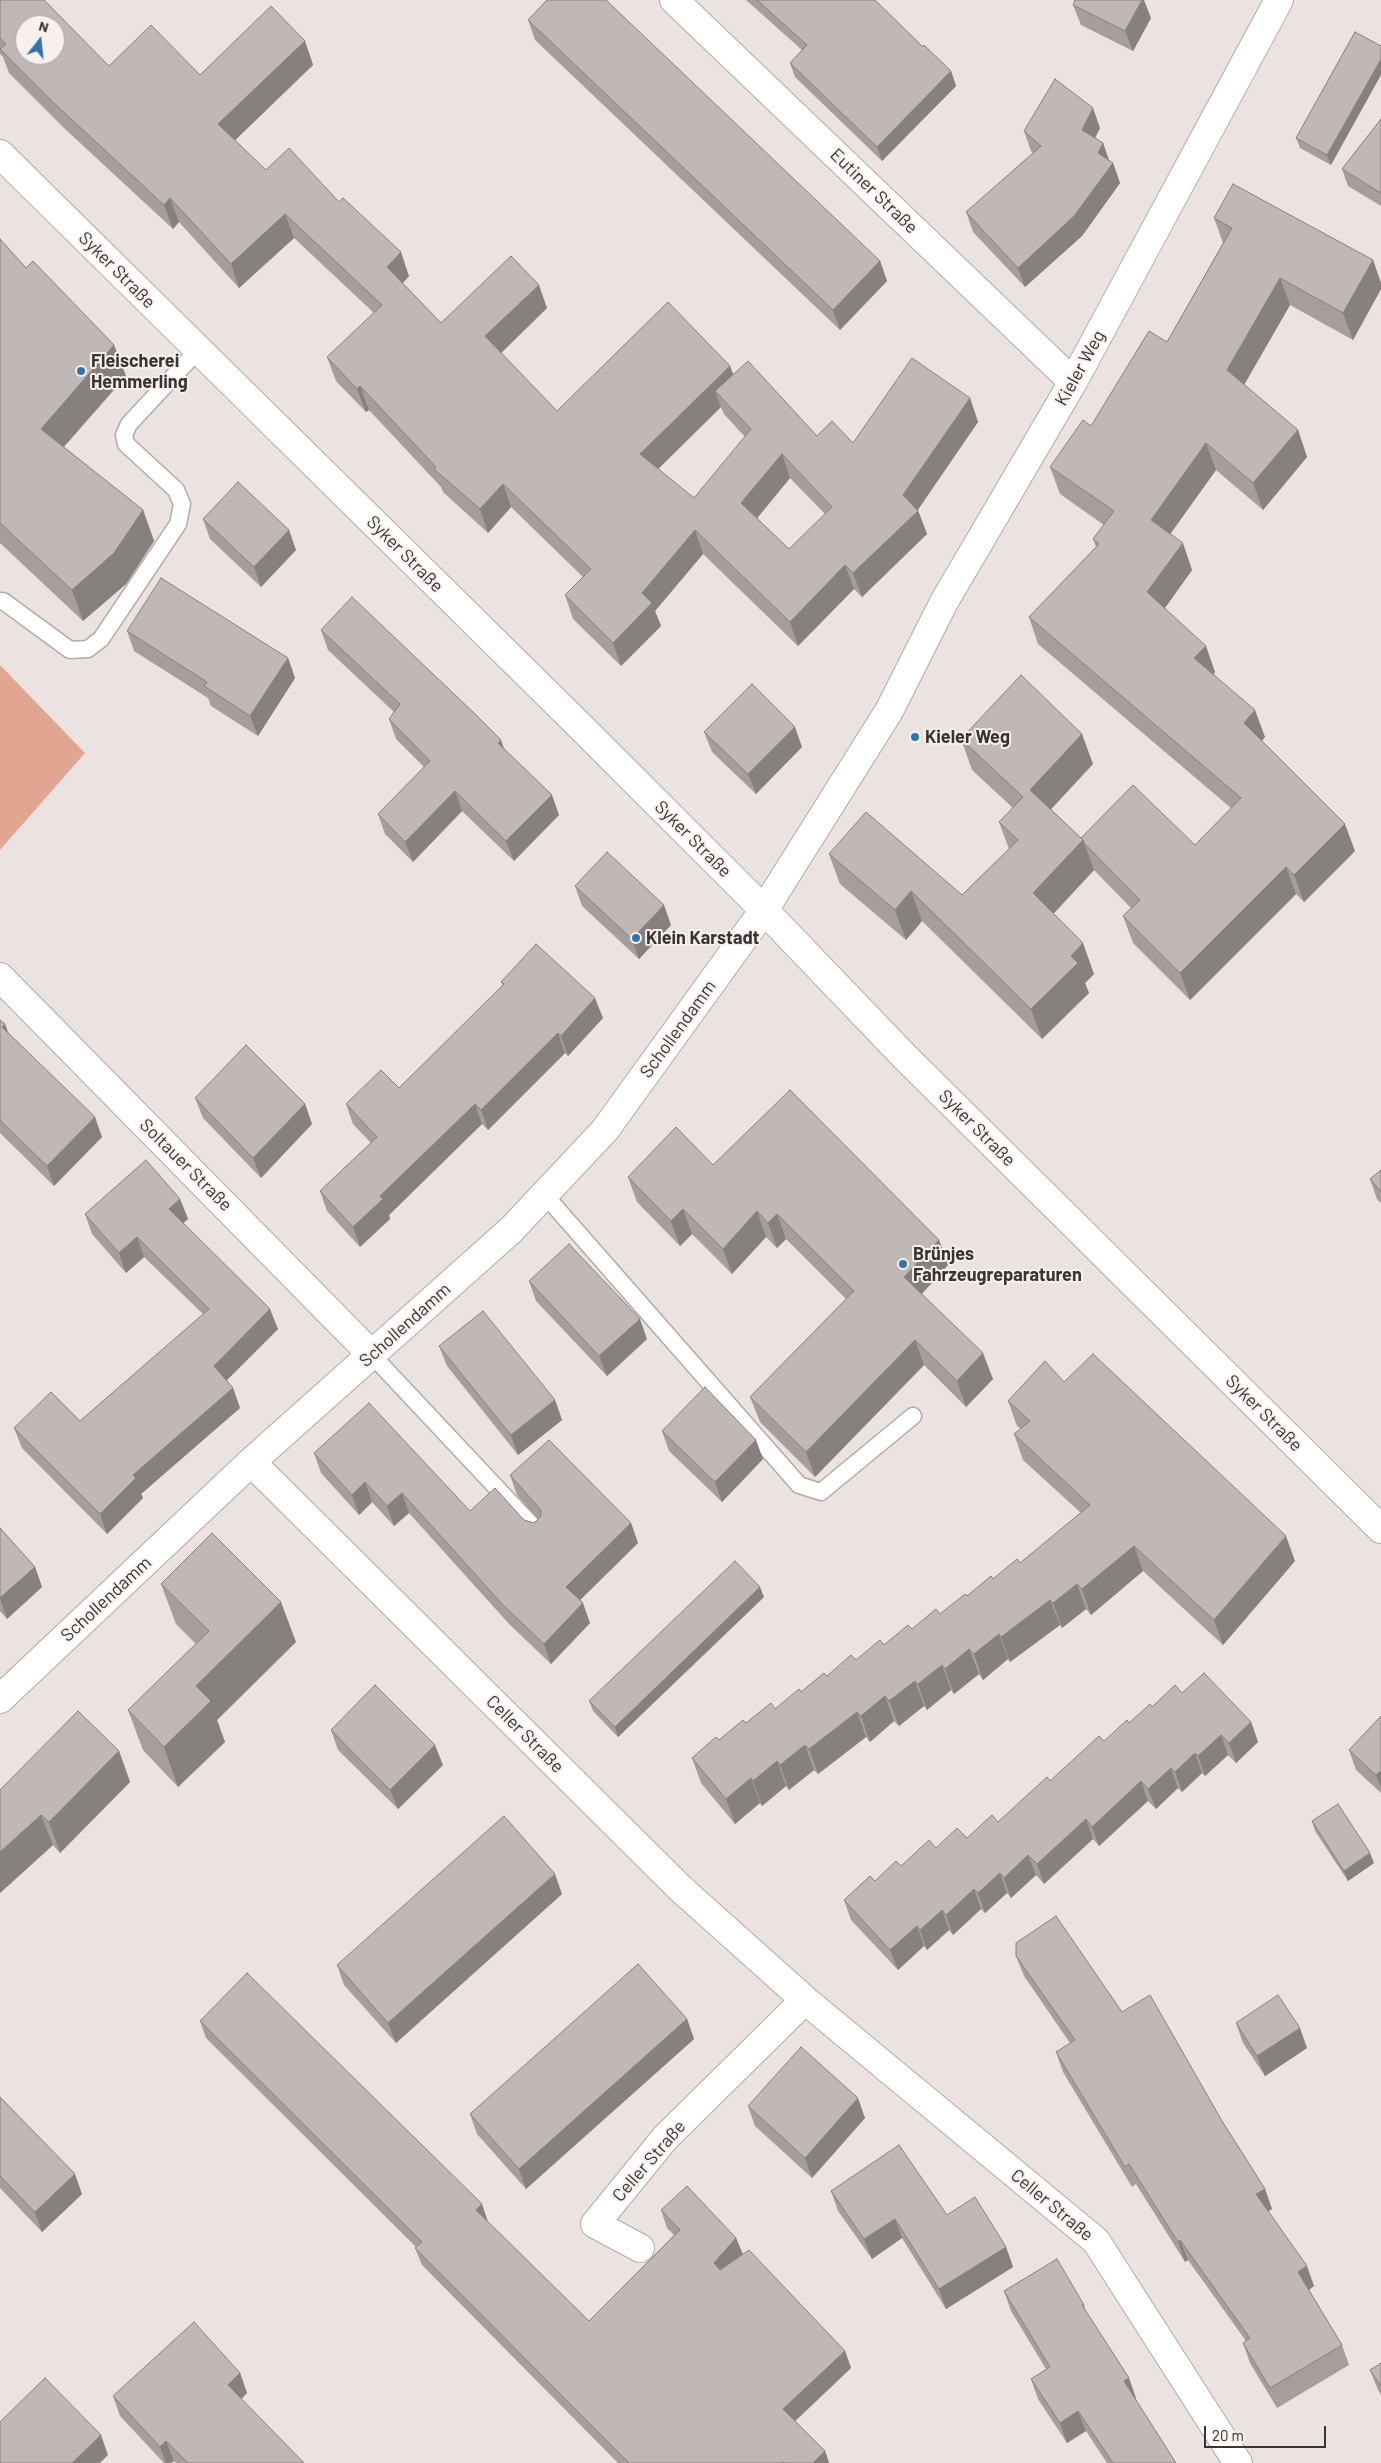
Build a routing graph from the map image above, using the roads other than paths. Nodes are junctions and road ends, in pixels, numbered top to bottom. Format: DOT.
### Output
graph roads {
  1 [pos="674,0"];
  2 [pos="1279,0"];
  3 [pos="0,154"];
  4 [pos="198,350"];
  5 [pos="1073,382"];
  6 [pos="3,601"];
  7 [pos="764,910"];
  8 [pos="0,976"];
  9 [pos="544,1194"];
  10 [pos="372,1354"];
  11 [pos="913,1416"];
  12 [pos="251,1462"];
  13 [pos="1381,1529"];
  14 [pos="540,1533"];
  15 [pos="0,1699"];
  16 [pos="805,2000"];
  17 [pos="640,2248"];
  18 [pos="1238,2463"];
  1 -- 5 [label="street, Eutiner Straße"];
  2 -- 5 [label="street, Kieler Weg"];
  3 -- 4 [label="street, Syker Straße"];
  4 -- 6 [label="lane"];
  4 -- 7 [label="street, Syker Straße"];
  5 -- 7 [label="street, Kieler Weg"];
  7 -- 9 [label="street, Schollendamm"];
  7 -- 13 [label="street, Syker Straße"];
  8 -- 10 [label="street, Soltauer Straße"];
  9 -- 10 [label="street, Schollendamm"];
  9 -- 11 [label="lane"];
  10 -- 12 [label="street, Schollendamm"];
  10 -- 14 [label="lane"];
  12 -- 15 [label="street, Schollendamm"];
  12 -- 16 [label="street, Celler Straße"];
  16 -- 17 [label="street, Celler Straße"];
  16 -- 18 [label="street, Celler Straße"];
}
